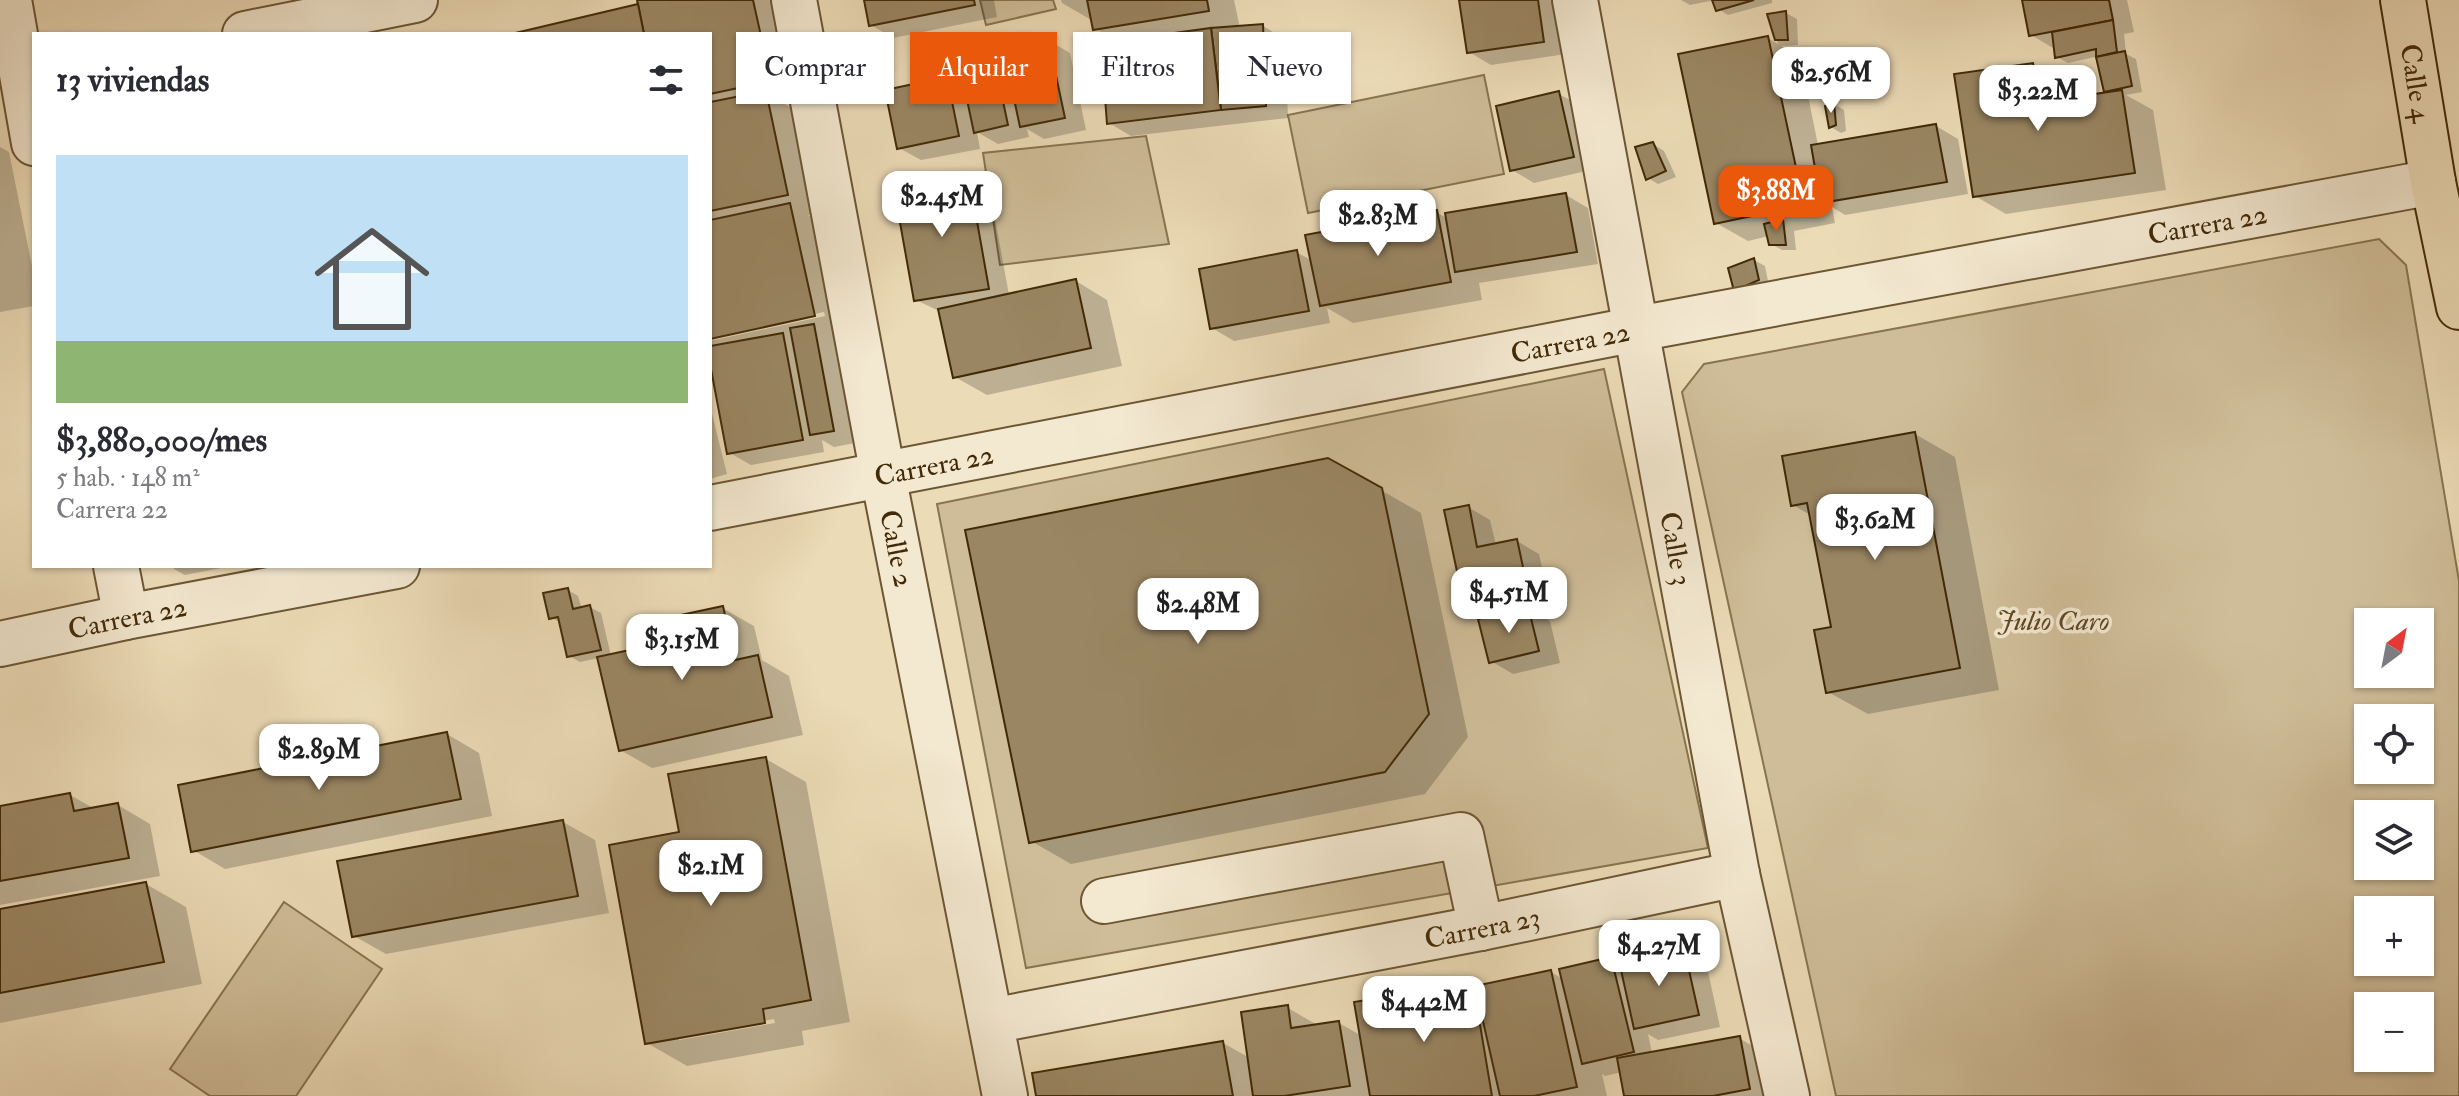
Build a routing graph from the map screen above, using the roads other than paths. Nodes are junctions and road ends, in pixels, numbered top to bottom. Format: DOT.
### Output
graph roads {
  1 [pos="9,0"];
  2 [pos="415,0"];
  3 [pos="794,0"];
  4 [pos="1575,0"];
  5 [pos="2403,0"];
  6 [pos="255,32"];
  7 [pos="19,79"];
  8 [pos="32,134"];
  9 [pos="2433,182"];
  10 [pos="2459,307"];
  11 [pos="1637,329"];
  12 [pos="883,475"];
  13 [pos="712,508"];
  14 [pos="116,568"];
  15 [pos="386,568"];
  16 [pos="126,617"];
  17 [pos="0,644"];
  18 [pos="1737,874"];
  19 [pos="1104,901"];
  20 [pos="1481,928"];
  21 [pos="991,1021"];
  22 [pos="1005,1096"];
  23 [pos="1787,1096"];
  1 -- 7 [label="street"];
  2 -- 6 [label="street"];
  3 -- 12 [label="street, Calle 2"];
  4 -- 11 [label="street, Calle 3"];
  5 -- 9 [label="main road, Calle 4"];
  7 -- 8 [label="street"];
  9 -- 10 [label="main road, Calle 4"];
  9 -- 11 [label="street, Carrera 22"];
  11 -- 12 [label="street, Carrera 22"];
  11 -- 18 [label="street, Calle 3"];
  12 -- 13 [label="street, Carrera 22"];
  12 -- 21 [label="street, Calle 2"];
  14 -- 16 [label="street"];
  15 -- 16 [label="street, Carrera 22"];
  16 -- 17 [label="street, Carrera 22"];
  18 -- 20 [label="street, Carrera 23"];
  18 -- 23 [label="street, Calle 3"];
  19 -- 20 [label="street"];
  20 -- 21 [label="street, Carrera 23"];
  21 -- 22 [label="street, Calle 2"];
}
